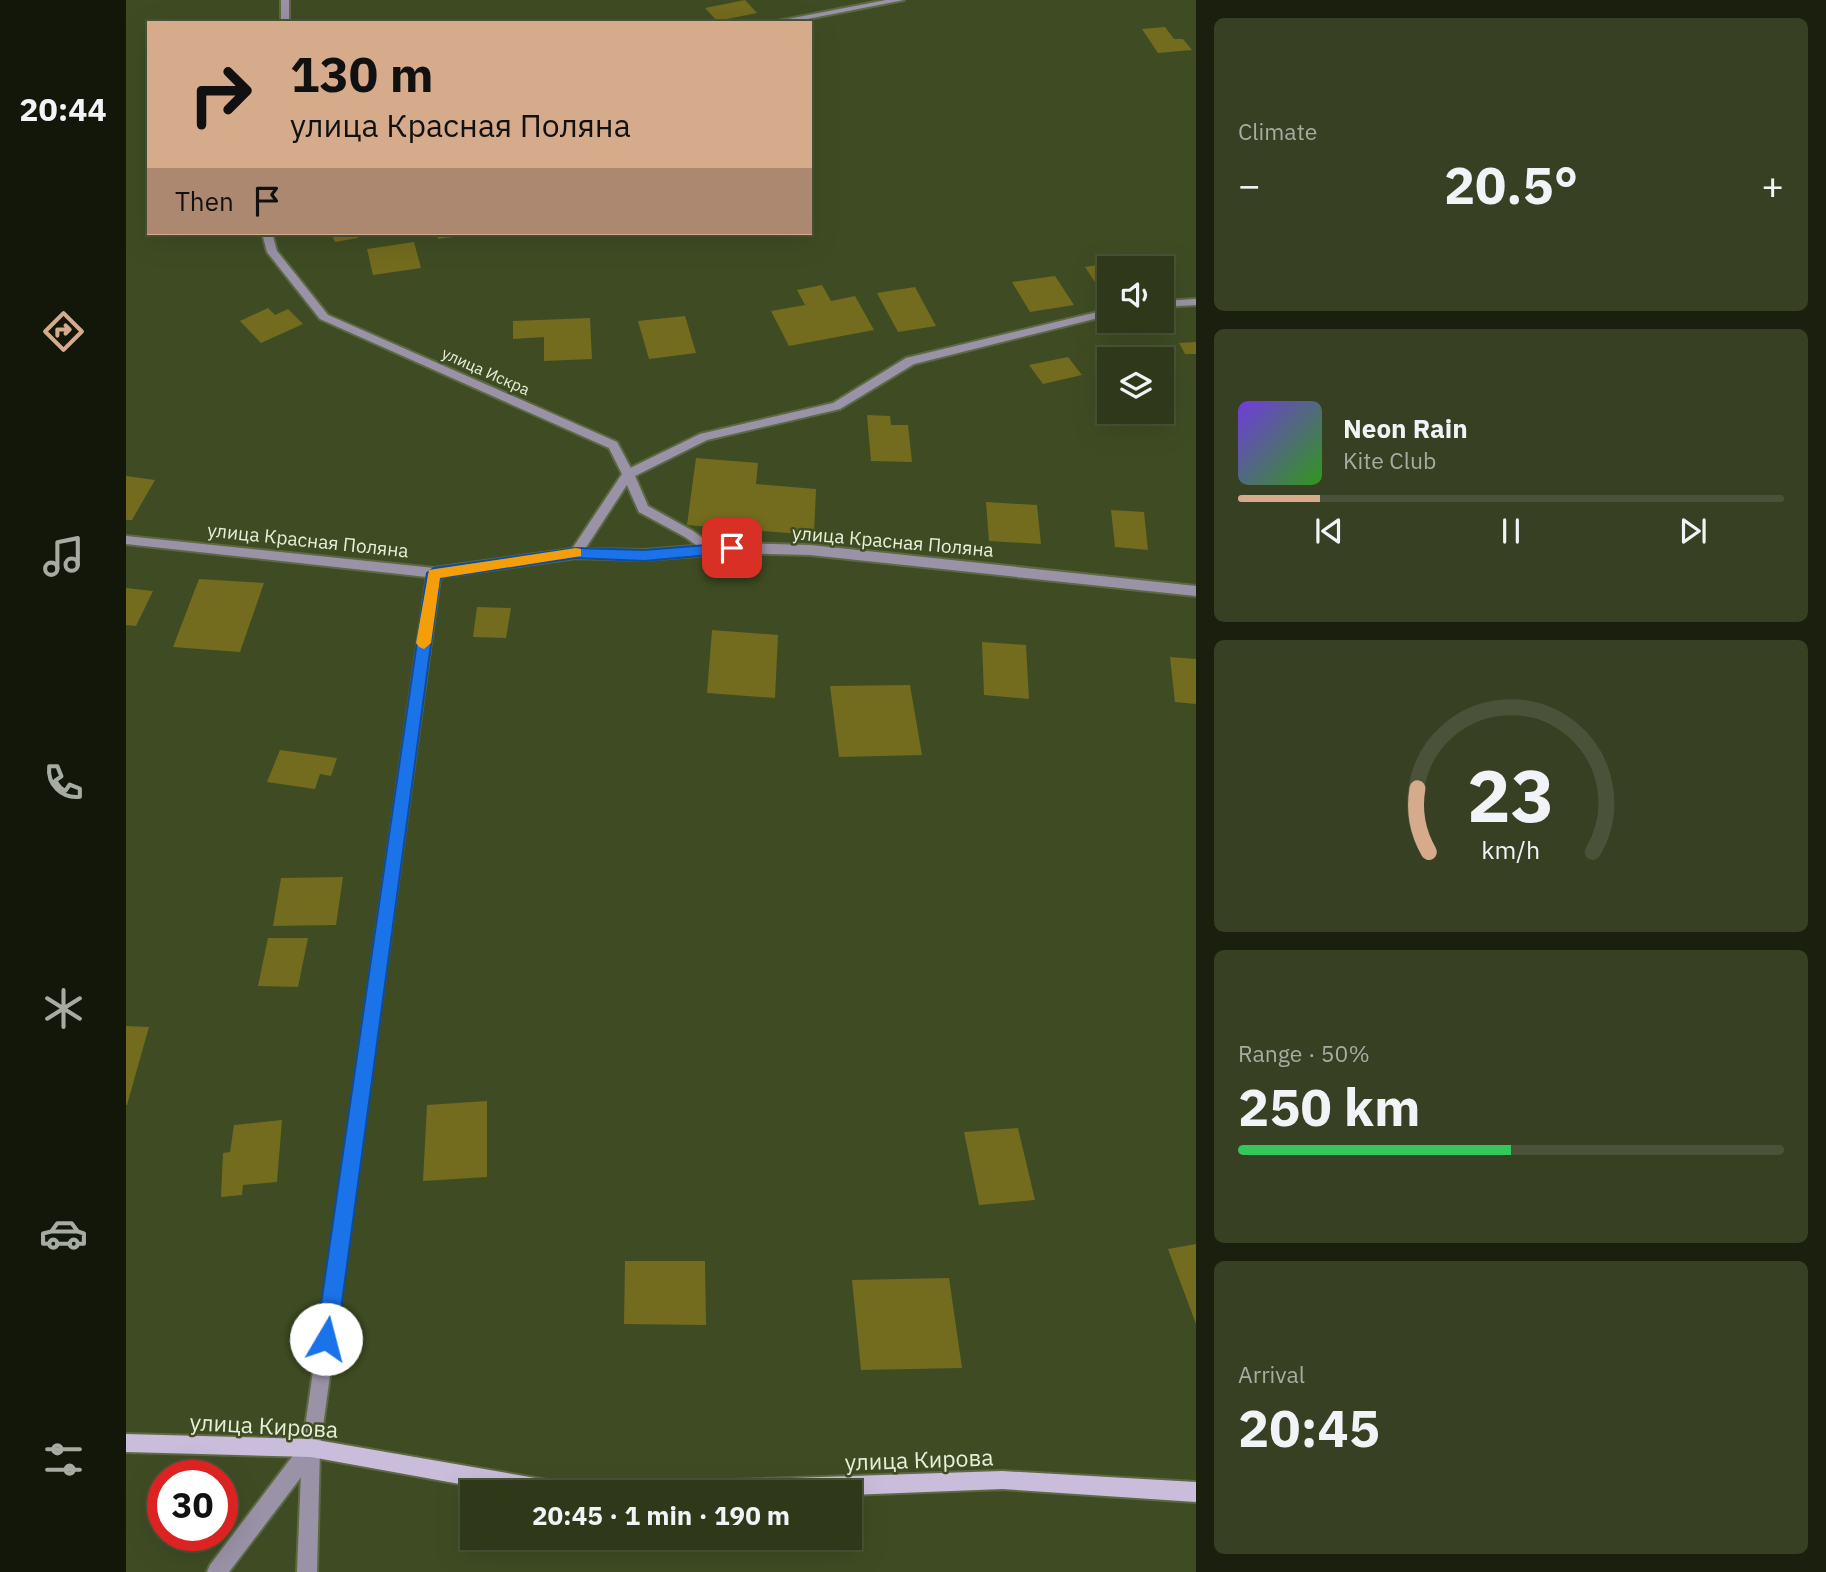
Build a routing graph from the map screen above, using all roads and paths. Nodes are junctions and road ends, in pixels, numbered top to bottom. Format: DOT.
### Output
graph roads {
  1 [pos="285,0"];
  2 [pos="900,0"];
  3 [pos="285,21"];
  4 [pos="782,21"];
  5 [pos="268,235"];
  6 [pos="1196,302"];
  7 [pos="1174,303"];
  8 [pos="1097,315"];
  9 [pos="628,474"];
  10 [pos="126,540"];
  11 [pos="711,550"];
  12 [pos="576,553"];
  13 [pos="434,573"];
  14 [pos="1196,590"];
  15 [pos="126,1443"];
  16 [pos="311,1448"];
  17 [pos="491,1480"];
  18 [pos="862,1485"];
  19 [pos="1196,1492"];
  20 [pos="217,1572"];
  21 [pos="307,1572"];
  1 -- 3 [label="street"];
  2 -- 4 [label="street"];
  5 -- 9 [label="street, улица Искра"];
  6 -- 7 [label="street"];
  8 -- 9 [label="street"];
  9 -- 11 [label="street, улица Искра"];
  9 -- 12 [label="street"];
  10 -- 13 [label="street, улица Красная Поляна"];
  11 -- 12 [label="street, улица Красная Поляна"];
  11 -- 14 [label="street, улица Красная Поляна"];
  12 -- 13 [label="street, улица Красная Поляна"];
  13 -- 16 [label="street"];
  15 -- 16 [label="street, улица Кирова"];
  16 -- 17 [label="street, улица Кирова"];
  16 -- 20 [label="street"];
  16 -- 21 [label="street"];
  18 -- 19 [label="street, улица Кирова"];
}
